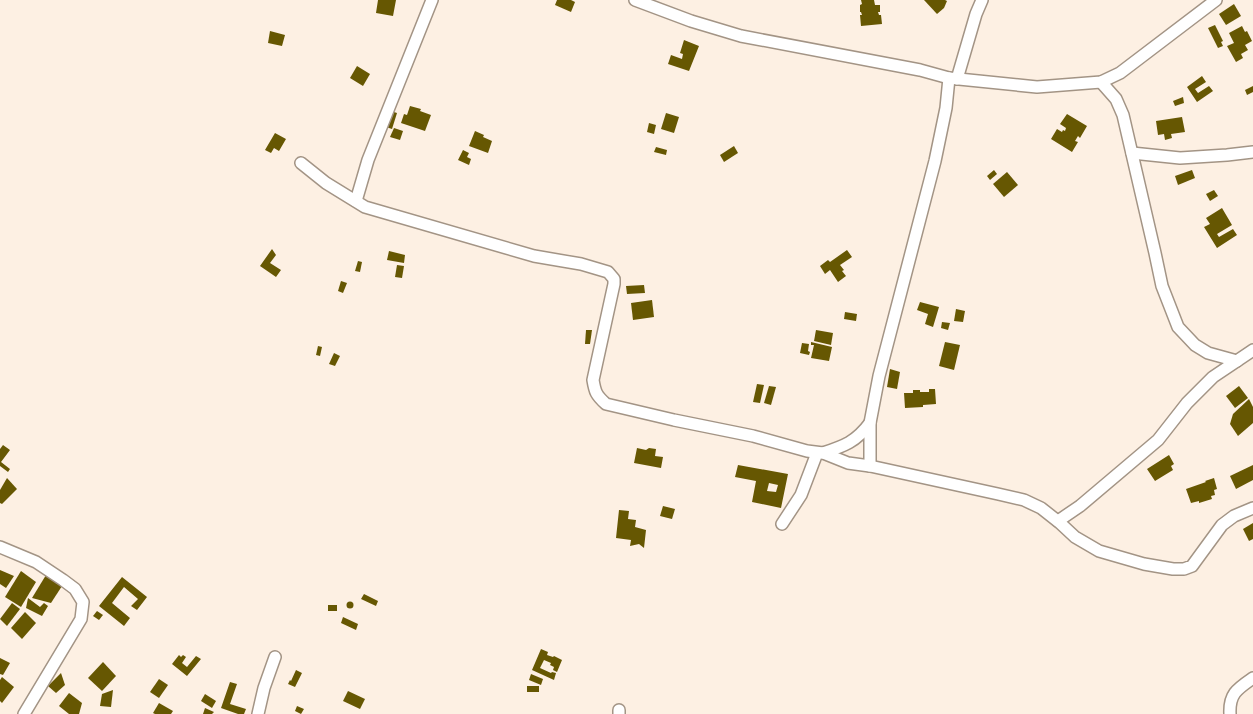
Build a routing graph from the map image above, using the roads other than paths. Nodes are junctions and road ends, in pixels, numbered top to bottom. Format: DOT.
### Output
graph roads {
  1 [pos="432,0"];
  2 [pos="635,0"];
  3 [pos="982,0"];
  4 [pos="1216,0"];
  5 [pos="953,78"];
  6 [pos="1101,82"];
  7 [pos="1253,152"];
  8 [pos="1132,153"];
  9 [pos="301,163"];
  10 [pos="356,201"];
  11 [pos="1253,350"];
  12 [pos="1237,361"];
  13 [pos="870,423"];
  14 [pos="820,453"];
  15 [pos="870,466"];
  16 [pos="1253,508"];
  17 [pos="1058,521"];
  18 [pos="782,524"];
  19 [pos="0,547"];
  20 [pos="275,657"];
  21 [pos="1253,678"];
  22 [pos="24,714"];
  23 [pos="258,714"];
  24 [pos="1230,714"];
  1 -- 10 [label="street"];
  2 -- 5 [label="street"];
  3 -- 5 [label="street"];
  4 -- 6 [label="street"];
  5 -- 6 [label="street"];
  5 -- 13 [label="street"];
  6 -- 8 [label="street"];
  7 -- 8 [label="street"];
  8 -- 12 [label="street"];
  9 -- 10 [label="street"];
  10 -- 14 [label="street"];
  11 -- 12 [label="street"];
  12 -- 17 [label="street"];
  13 -- 14 [label="street"];
  13 -- 15 [label="street"];
  14 -- 15 [label="street"];
  14 -- 18 [label="street"];
  15 -- 17 [label="street"];
  16 -- 17 [label="street"];
  19 -- 22 [label="street"];
  20 -- 23 [label="street"];
  21 -- 24 [label="street"];
}
